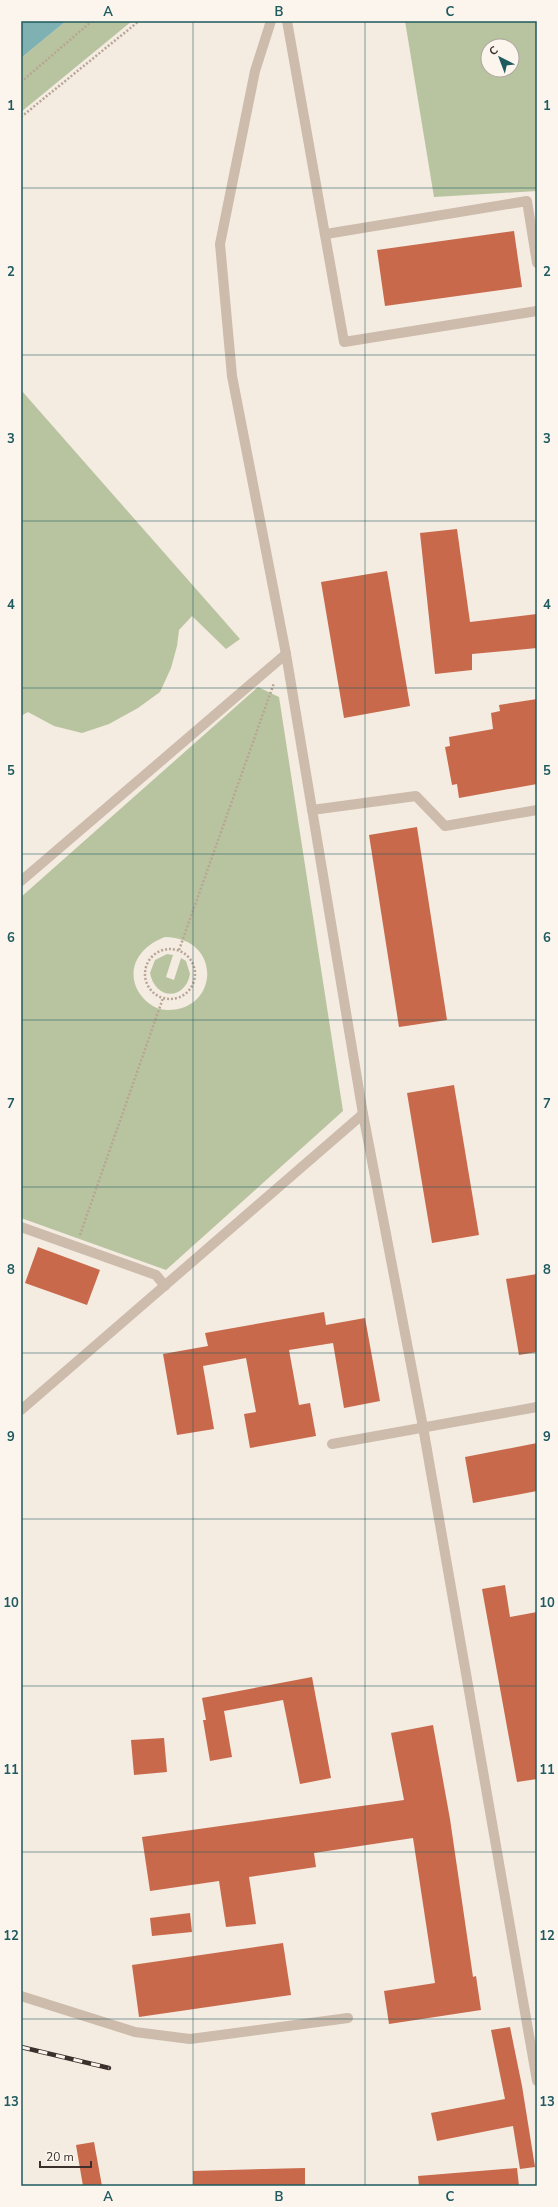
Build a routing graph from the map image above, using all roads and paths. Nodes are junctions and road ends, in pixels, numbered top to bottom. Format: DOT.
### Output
graph roads {
  1 [pos="92,21"];
  2 [pos="139,21"];
  3 [pos="271,21"];
  4 [pos="288,21"];
  5 [pos="21,82"];
  6 [pos="21,117"];
  7 [pos="326,234"];
  8 [pos="537,263"];
  9 [pos="537,311"];
  10 [pos="286,654"];
  11 [pos="274,682"];
  12 [pos="312,810"];
  13 [pos="537,810"];
  14 [pos="21,881"];
  15 [pos="179,950"];
  16 [pos="163,998"];
  17 [pos="363,1114"];
  18 [pos="21,1227"];
  19 [pos="76,1246"];
  20 [pos="165,1286"];
  21 [pos="537,1407"];
  22 [pos="21,1410"];
  23 [pos="423,1427"];
  24 [pos="332,1444"];
  25 [pos="21,1996"];
  26 [pos="348,2018"];
  27 [pos="537,2081"];
  1 -- 5 [label="path"];
  2 -- 6 [label="path"];
  3 -- 10 [label="street"];
  4 -- 7 [label="street"];
  7 -- 8 [label="street"];
  7 -- 9 [label="street"];
  10 -- 12 [label="street"];
  10 -- 14 [label="street"];
  11 -- 15 [label="path"];
  12 -- 13 [label="street"];
  12 -- 17 [label="street"];
  15 -- 16 [label="path"];
  15 -- 16 [label="path"];
  16 -- 19 [label="path"];
  17 -- 20 [label="street"];
  17 -- 23 [label="street"];
  18 -- 19 [label="street"];
  19 -- 20 [label="street"];
  20 -- 22 [label="street"];
  21 -- 23 [label="street"];
  23 -- 24 [label="street"];
  23 -- 27 [label="street"];
  25 -- 26 [label="street"];
}
